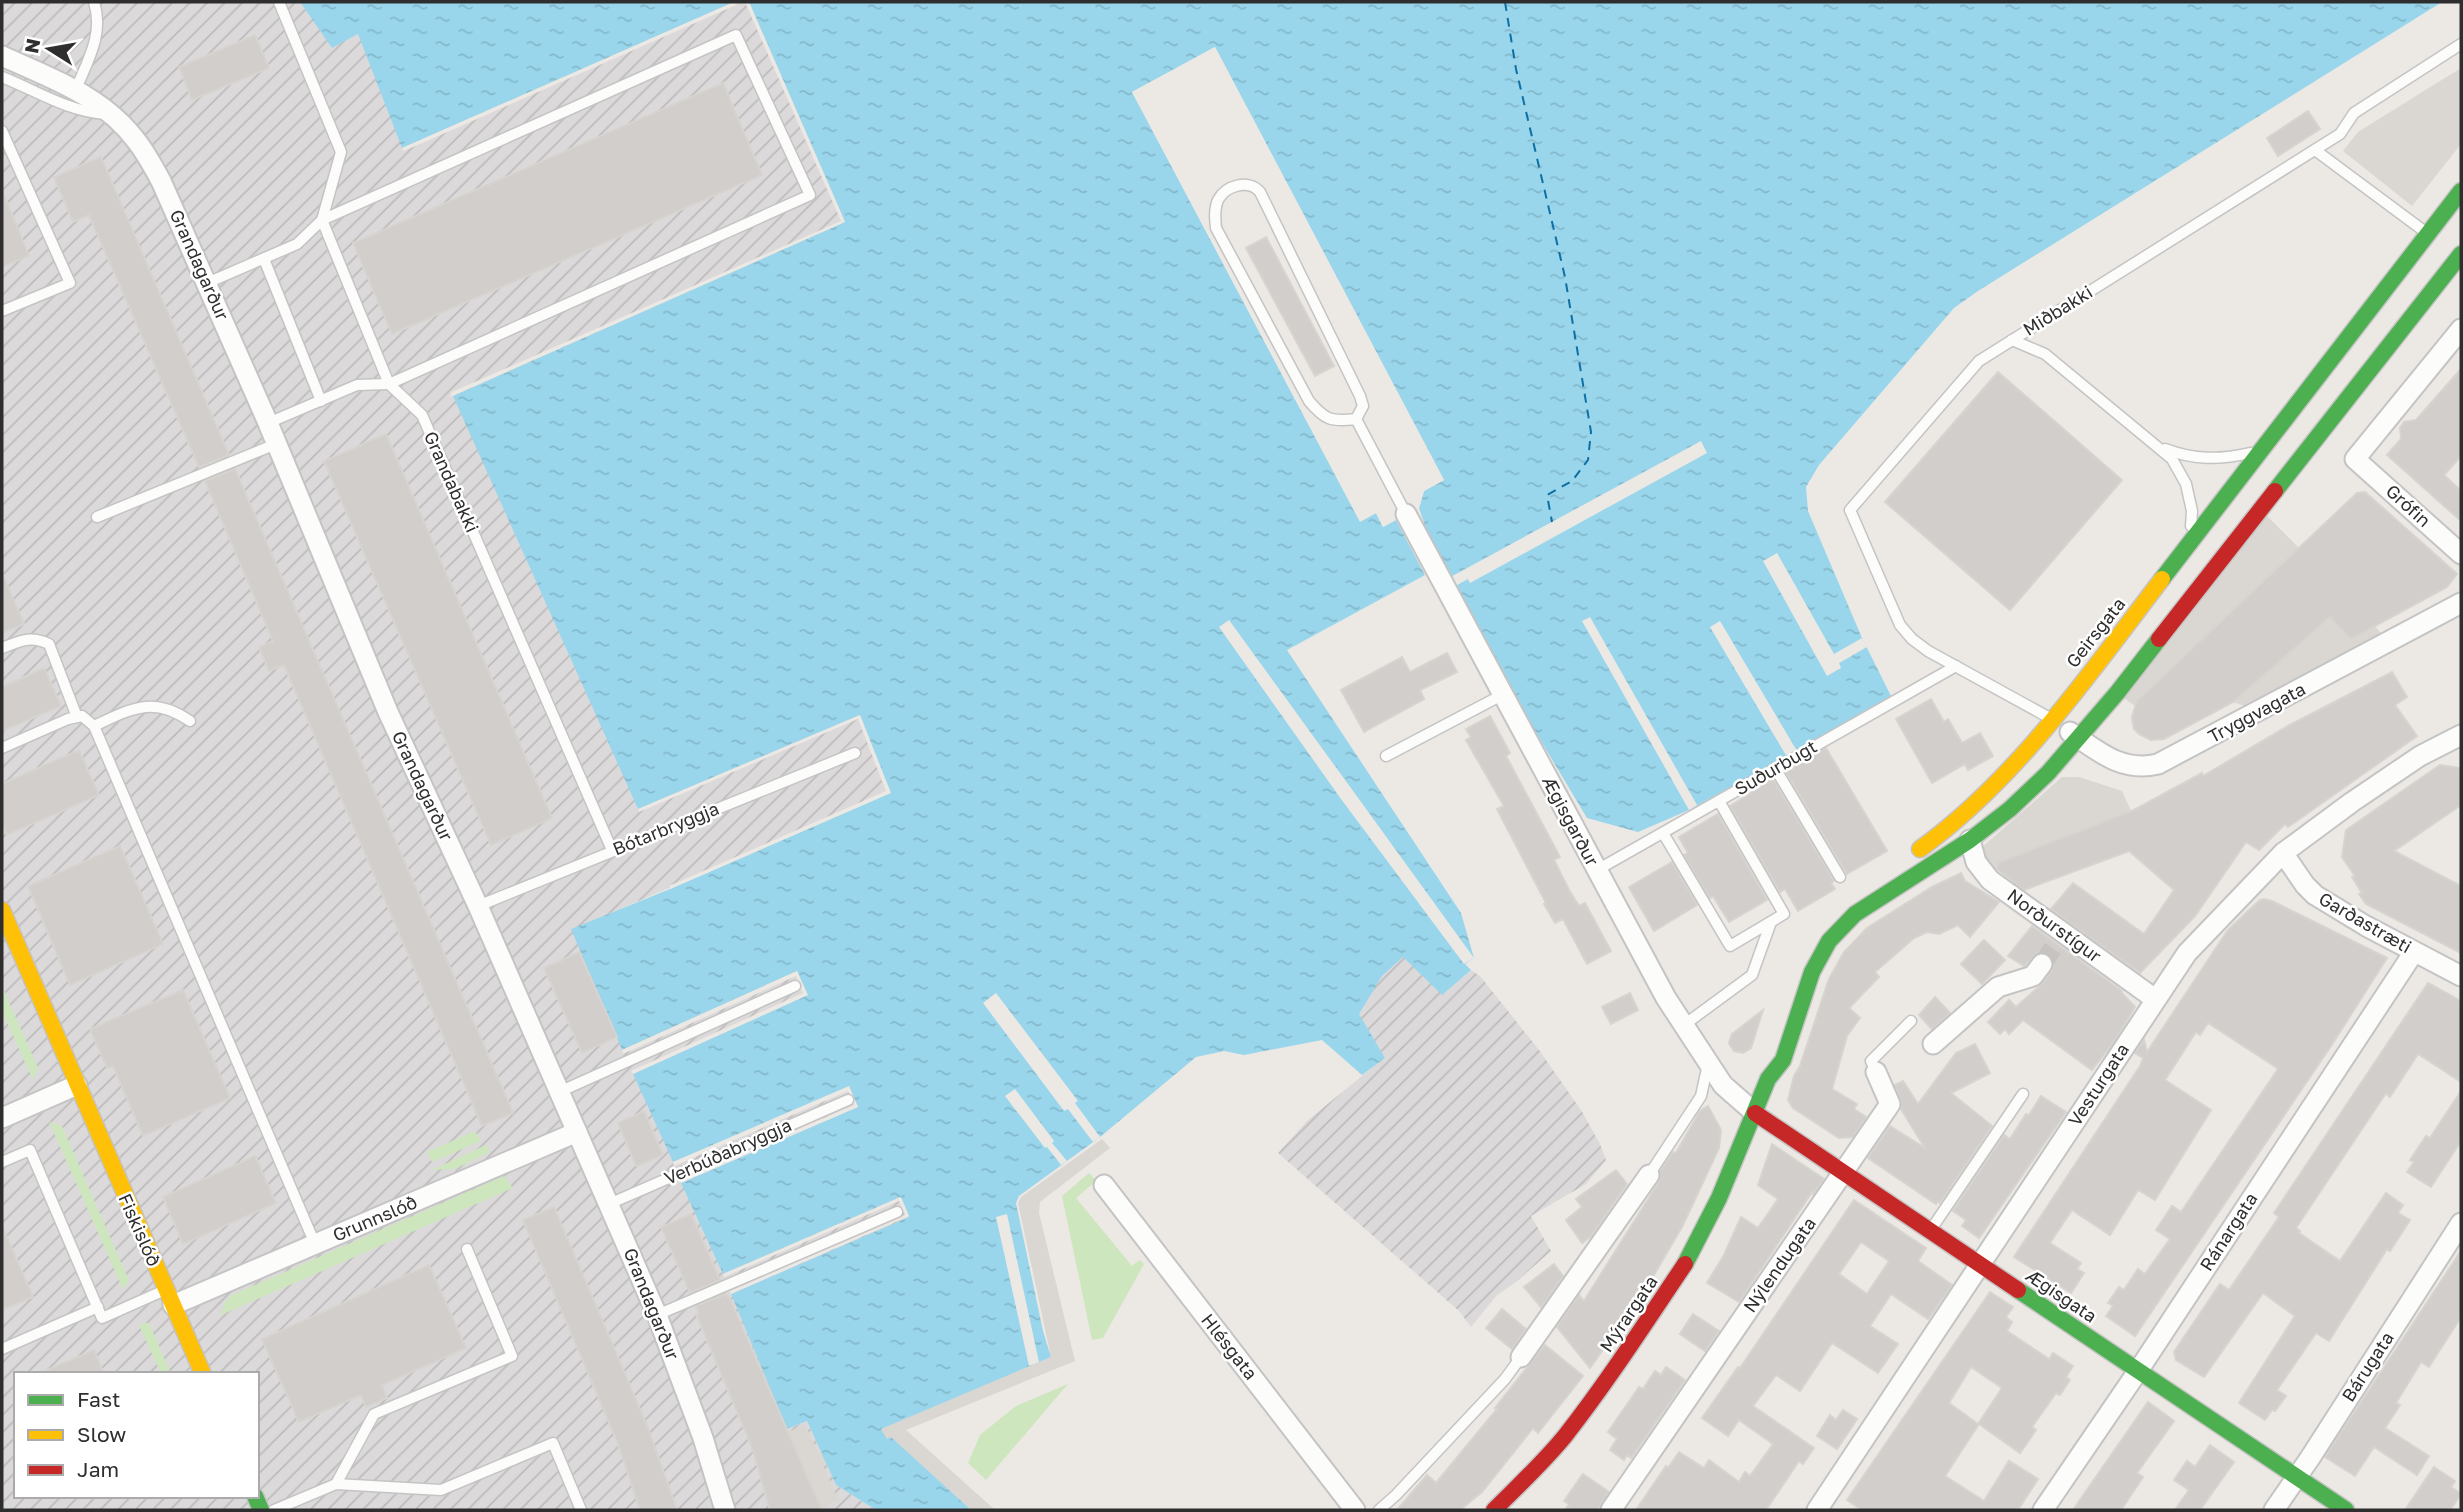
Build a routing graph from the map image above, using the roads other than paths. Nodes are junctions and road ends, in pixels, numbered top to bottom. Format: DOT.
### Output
graph roads {
  1 [pos="279,2"];
  2 [pos="98,3"];
  3 [pos="2461,44"];
  4 [pos="2,56"];
  5 [pos="2,77"];
  6 [pos="76,89"];
  7 [pos="113,115"];
  8 [pos="2,131"];
  9 [pos="2315,150"];
  10 [pos="2461,191"];
  11 [pos="322,220"];
  12 [pos="2428,234"];
  13 [pos="2461,254"];
  14 [pos="264,258"];
  15 [pos="206,283"];
  16 [pos="2,311"];
  17 [pos="2461,328"];
  18 [pos="2012,340"];
  19 [pos="388,384"];
  20 [pos="321,401"];
  21 [pos="1356,419"];
  22 [pos="268,423"];
  23 [pos="276,444"];
  24 [pos="2161,448"];
  25 [pos="2263,448"];
  26 [pos="1406,514"];
  27 [pos="97,517"];
  28 [pos="2184,550"];
  29 [pos="2461,554"];
  30 [pos="2461,603"];
  31 [pos="2,648"];
  32 [pos="1956,666"];
  33 [pos="1503,695"];
  34 [pos="77,717"];
  35 [pos="2052,719"];
  36 [pos="190,721"];
  37 [pos="94,726"];
  38 [pos="2461,735"];
  39 [pos="2079,738"];
  40 [pos="2,748"];
  41 [pos="855,754"];
  42 [pos="1386,756"];
  43 [pos="1775,768"];
  44 [pos="1719,800"];
  45 [pos="1662,832"];
  46 [pos="1970,840"];
  47 [pos="612,850"];
  48 [pos="2283,853"];
  49 [pos="1903,860"];
  50 [pos="1597,870"];
  51 [pos="1840,877"];
  52 [pos="478,906"];
  53 [pos="2,910"];
  54 [pos="1772,921"];
  55 [pos="6,933"];
  56 [pos="2414,952"];
  57 [pos="2042,964"];
  58 [pos="2461,976"];
  59 [pos="795,986"];
  60 [pos="2155,999"];
  61 [pos="1911,1021"];
  62 [pos="1684,1025"];
  63 [pos="1933,1044"];
  64 [pos="1768,1052"];
  65 [pos="1708,1063"];
  66 [pos="1875,1072"];
  67 [pos="1768,1079"];
  68 [pos="77,1086"];
  69 [pos="559,1092"];
  70 [pos="2024,1094"];
  71 [pos="848,1100"];
  72 [pos="1755,1113"];
  73 [pos="2,1118"];
  74 [pos="577,1132"];
  75 [pos="2,1162"];
  76 [pos="1843,1173"];
  77 [pos="1649,1175"];
  78 [pos="1104,1185"];
  79 [pos="608,1205"];
  80 [pos="897,1212"];
  81 [pos="2461,1223"];
  82 [pos="1930,1231"];
  83 [pos="314,1244"];
  84 [pos="467,1249"];
  85 [pos="1981,1265"];
  86 [pos="170,1297"];
  87 [pos="98,1307"];
  88 [pos="657,1315"];
  89 [pos="2,1349"];
  90 [pos="1521,1357"];
  91 [pos="2138,1371"];
  92 [pos="202,1372"];
  93 [pos="2297,1478"];
  94 [pos="336,1484"];
  95 [pos="1824,1508"];
  96 [pos="274,1510"];
  97 [pos="581,1510"];
  98 [pos="725,1510"];
  99 [pos="1355,1510"];
  100 [pos="1379,1510"];
  101 [pos="1494,1510"];
  102 [pos="1611,1510"];
  103 [pos="2043,1510"];
  104 [pos="2274,1510"];
  105 [pos="2346,1510"];
  1 -- 11 [label="lane"];
  2 -- 6 [label="lane"];
  3 -- 9 [label="lane, Miðbakki"];
  4 -- 6 [label="street, Grandagarður"];
  5 -- 7 [label="lane"];
  6 -- 7 [label="street, Grandagarður"];
  7 -- 15 [label="street, Grandagarður"];
  8 -- 16 [label="lane"];
  9 -- 12 [label="lane"];
  9 -- 18 [label="lane, Miðbakki"];
  10 -- 12 [label="main road, Geirsgata"];
  11 -- 14 [label="lane"];
  11 -- 19 [label="lane, Grandabakki"];
  11 -- 19 [label="lane"];
  12 -- 25 [label="main road, Geirsgata"];
  13 -- 39 [label="main road"];
  14 -- 15 [label="lane"];
  14 -- 20 [label="lane"];
  15 -- 22 [label="street, Grandagarður"];
  17 -- 29 [label="street, Grófin"];
  18 -- 24 [label="lane"];
  18 -- 32 [label="lane, Miðbakki"];
  19 -- 20 [label="lane"];
  19 -- 47 [label="lane, Grandabakki"];
  20 -- 22 [label="lane"];
  21 -- 21 [label="lane"];
  21 -- 26 [label="lane"];
  22 -- 23 [label="street, Grandagarður"];
  23 -- 27 [label="lane"];
  23 -- 52 [label="street, Grandagarður"];
  24 -- 25 [label="lane"];
  24 -- 28 [label="lane"];
  25 -- 28 [label="main road, Geirsgata"];
  26 -- 33 [label="street, Ægisgarður"];
  28 -- 35 [label="main road, Geirsgata"];
  30 -- 39 [label="street, Tryggvagata"];
  31 -- 34 [label="lane"];
  32 -- 35 [label="lane"];
  32 -- 43 [label="lane, Suðurbugt"];
  33 -- 42 [label="lane"];
  33 -- 50 [label="street, Ægisgarður"];
  34 -- 37 [label="lane"];
  34 -- 40 [label="lane"];
  35 -- 39 [label="street, Tryggvagata"];
  35 -- 49 [label="main road, Geirsgata"];
  36 -- 37 [label="lane"];
  37 -- 83 [label="lane"];
  38 -- 48 [label="street, Vesturgata"];
  39 -- 46 [label="main road"];
  41 -- 47 [label="lane, Bótarbryggja"];
  43 -- 44 [label="lane, Suðurbugt"];
  43 -- 51 [label="lane"];
  44 -- 45 [label="lane, Suðurbugt"];
  44 -- 54 [label="lane"];
  45 -- 50 [label="lane, Suðurbugt"];
  45 -- 54 [label="lane"];
  46 -- 60 [label="street, Norðurstígur"];
  46 -- 67 [label="main road"];
  47 -- 52 [label="lane, Bótarbryggja"];
  48 -- 56 [label="street, Garðastræti"];
  48 -- 60 [label="street, Vesturgata"];
  50 -- 62 [label="street, Ægisgarður"];
  52 -- 69 [label="street, Grandagarður"];
  53 -- 55 [label="main road, Fiskislóð"];
  54 -- 62 [label="lane"];
  55 -- 68 [label="main road, Fiskislóð"];
  56 -- 58 [label="street, Garðastræti"];
  56 -- 91 [label="street, Ránargata"];
  57 -- 63 [label="street"];
  59 -- 69 [label="lane"];
  60 -- 85 [label="street, Vesturgata"];
  61 -- 66 [label="lane, Nýlendugata"];
  62 -- 65 [label="street, Ægisgarður"];
  64 -- 67 [label="main road"];
  65 -- 72 [label="street, Ægisgarður"];
  65 -- 77 [label="lane"];
  66 -- 76 [label="street, Nýlendugata"];
  67 -- 72 [label="main road"];
  68 -- 73 [label="street"];
  68 -- 86 [label="main road, Fiskislóð"];
  69 -- 74 [label="street, Grandagarður"];
  70 -- 82 [label="lane"];
  71 -- 79 [label="lane, Verbúðabryggja"];
  72 -- 76 [label="main road, Ægisgata"];
  72 -- 101 [label="main road, Mýrargata"];
  74 -- 79 [label="street, Grandagarður"];
  74 -- 83 [label="street, Grunnslóð"];
  75 -- 87 [label="lane"];
  76 -- 82 [label="main road, Ægisgata"];
  76 -- 102 [label="street, Nýlendugata"];
  77 -- 90 [label="street"];
  78 -- 99 [label="street, Hlésgata"];
  79 -- 88 [label="street, Grandagarður"];
  80 -- 88 [label="lane"];
  81 -- 93 [label="street, Bárugata"];
  82 -- 85 [label="main road, Ægisgata"];
  83 -- 86 [label="street, Grunnslóð"];
  84 -- 94 [label="lane"];
  85 -- 91 [label="main road, Ægisgata"];
  85 -- 95 [label="street, Vesturgata"];
  86 -- 87 [label="lane"];
  86 -- 92 [label="main road, Fiskislóð"];
  87 -- 89 [label="lane"];
  88 -- 98 [label="street, Grandagarður"];
  90 -- 100 [label="lane"];
  91 -- 93 [label="main road, Ægisgata"];
  91 -- 103 [label="street, Ránargata"];
  93 -- 104 [label="street, Bárugata"];
  93 -- 105 [label="main road, Ægisgata"];
  94 -- 96 [label="lane"];
  94 -- 97 [label="lane"];
}
